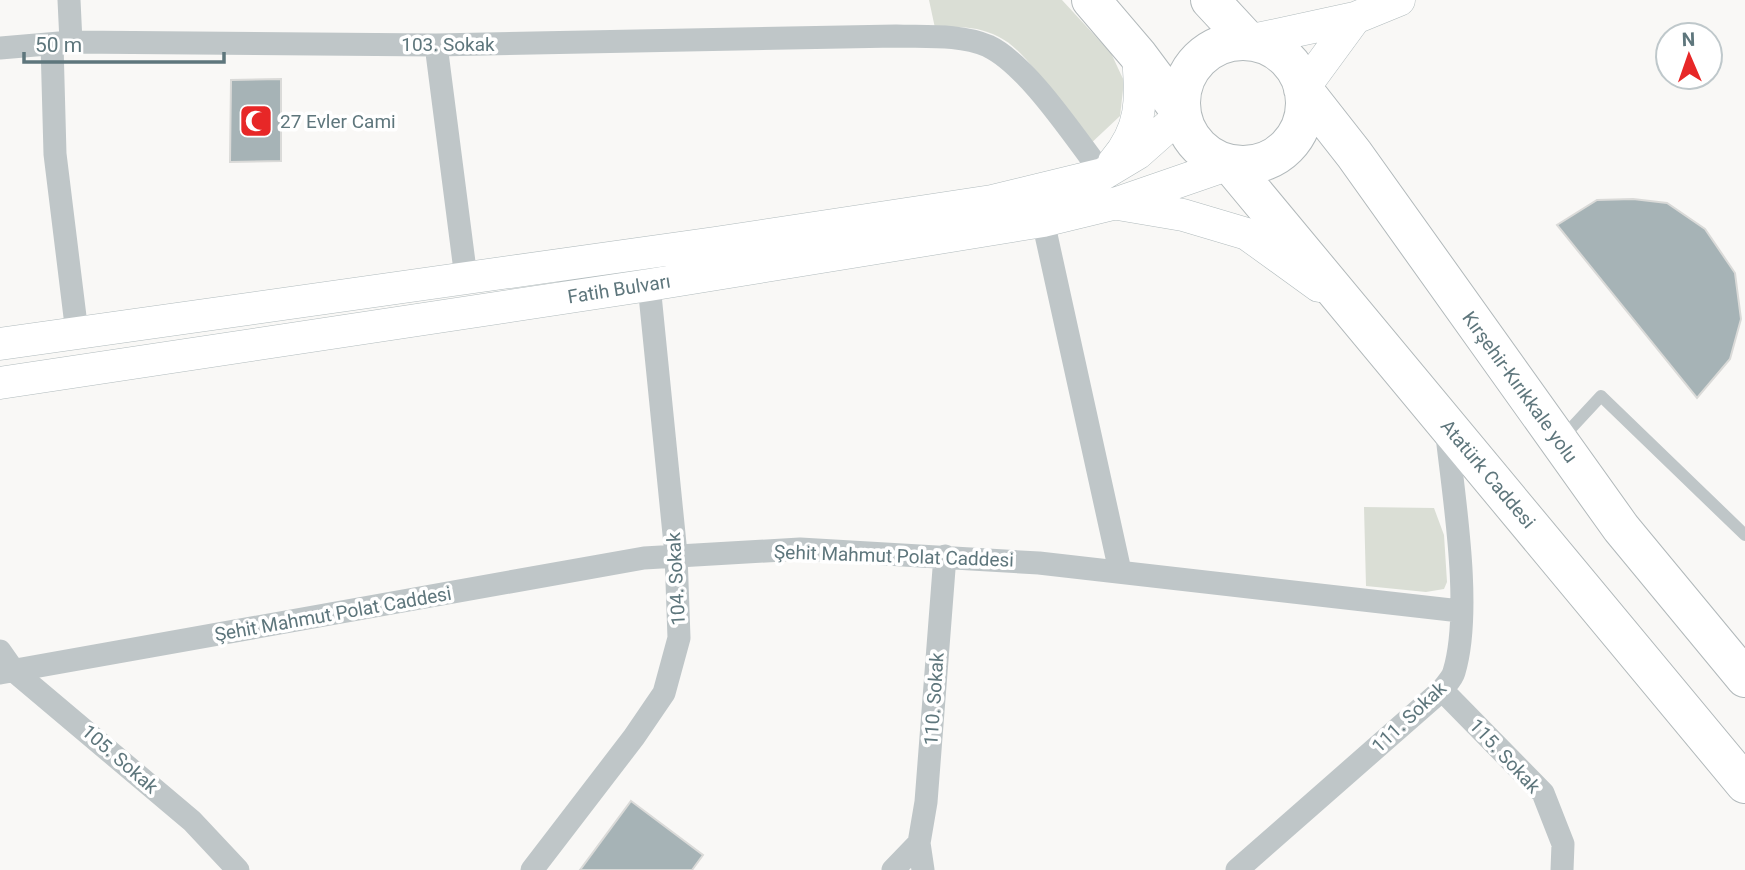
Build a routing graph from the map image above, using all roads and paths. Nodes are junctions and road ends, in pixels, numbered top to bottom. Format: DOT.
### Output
graph roads {
  1 [pos="69,0"];
  2 [pos="1091,0"];
  3 [pos="1210,0"];
  4 [pos="1399,0"];
  5 [pos="1355,18"];
  6 [pos="1248,41"];
  7 [pos="61,43"];
  8 [pos="436,45"];
  9 [pos="0,48"];
  10 [pos="1138,55"];
  11 [pos="1303,89"];
  12 [pos="1182,114"];
  13 [pos="1230,164"];
  14 [pos="1103,174"];
  15 [pos="1117,203"];
  16 [pos="1043,221"];
  17 [pos="466,278"];
  18 [pos="649,285"];
  19 [pos="1352,311"];
  20 [pos="77,333"];
  21 [pos="0,344"];
  22 [pos="0,383"];
  23 [pos="1446,424"];
  24 [pos="1559,441"];
  25 [pos="1745,535"];
  26 [pos="676,554"];
  27 [pos="944,556"];
  28 [pos="1120,570"];
  29 [pos="1460,611"];
  30 [pos="0,651"];
  31 [pos="7,672"];
  32 [pos="1745,678"];
  33 [pos="1442,690"];
  34 [pos="1745,784"];
  35 [pos="919,843"];
  36 [pos="238,870"];
  37 [pos="532,870"];
  38 [pos="894,870"];
  39 [pos="923,870"];
  40 [pos="1237,870"];
  41 [pos="1562,870"];
  1 -- 7 [label="street"];
  2 -- 10 [label="highway"];
  3 -- 6 [label="highway"];
  4 -- 5 [label="main road"];
  5 -- 6 [label="main road"];
  5 -- 11 [label="main road"];
  6 -- 11 [label="highway"];
  6 -- 12 [label="highway"];
  7 -- 8 [label="street, 103. Sokak"];
  7 -- 9 [label="street, 103. Sokak"];
  7 -- 20 [label="street"];
  8 -- 14 [label="street, 103. Sokak"];
  8 -- 17 [label="street"];
  10 -- 12 [label="highway"];
  10 -- 14 [label="main road"];
  11 -- 13 [label="highway"];
  11 -- 24 [label="highway, Kırşehir-Kırıkkale yolu"];
  12 -- 13 [label="highway"];
  12 -- 14 [label="main road, Fatih Bulvarı"];
  13 -- 15 [label="main road, Fatih Bulvarı"];
  13 -- 19 [label="highway, Atatürk Caddesi"];
  14 -- 17 [label="main road, Fatih Bulvarı"];
  15 -- 16 [label="main road, Fatih Bulvarı"];
  15 -- 19 [label="main road"];
  16 -- 18 [label="main road, Fatih Bulvarı"];
  16 -- 28 [label="street"];
  17 -- 20 [label="main road, Fatih Bulvarı"];
  18 -- 22 [label="main road, Fatih Bulvarı"];
  18 -- 26 [label="street, 104. Sokak"];
  19 -- 23 [label="highway, Atatürk Caddesi"];
  20 -- 21 [label="main road, Fatih Bulvarı"];
  23 -- 29 [label="street, 111. Sokak"];
  23 -- 34 [label="highway, Atatürk Caddesi"];
  24 -- 25 [label="lane"];
  24 -- 32 [label="highway, Kırşehir-Kırıkkale yolu"];
  26 -- 27 [label="street, Şehit Mahmut Polat Caddesi"];
  26 -- 31 [label="street, Şehit Mahmut Polat Caddesi"];
  26 -- 37 [label="street, 104. Sokak"];
  27 -- 28 [label="street, Şehit Mahmut Polat Caddesi"];
  27 -- 35 [label="street, 110. Sokak"];
  28 -- 29 [label="street, Şehit Mahmut Polat Caddesi"];
  29 -- 33 [label="street, 111. Sokak"];
  30 -- 31 [label="street, 105. Sokak"];
  31 -- 36 [label="street, 105. Sokak"];
  33 -- 40 [label="street, 111. Sokak"];
  33 -- 41 [label="street, 115. Sokak"];
  35 -- 38 [label="street"];
  35 -- 39 [label="street, 110. Sokak"];
}
